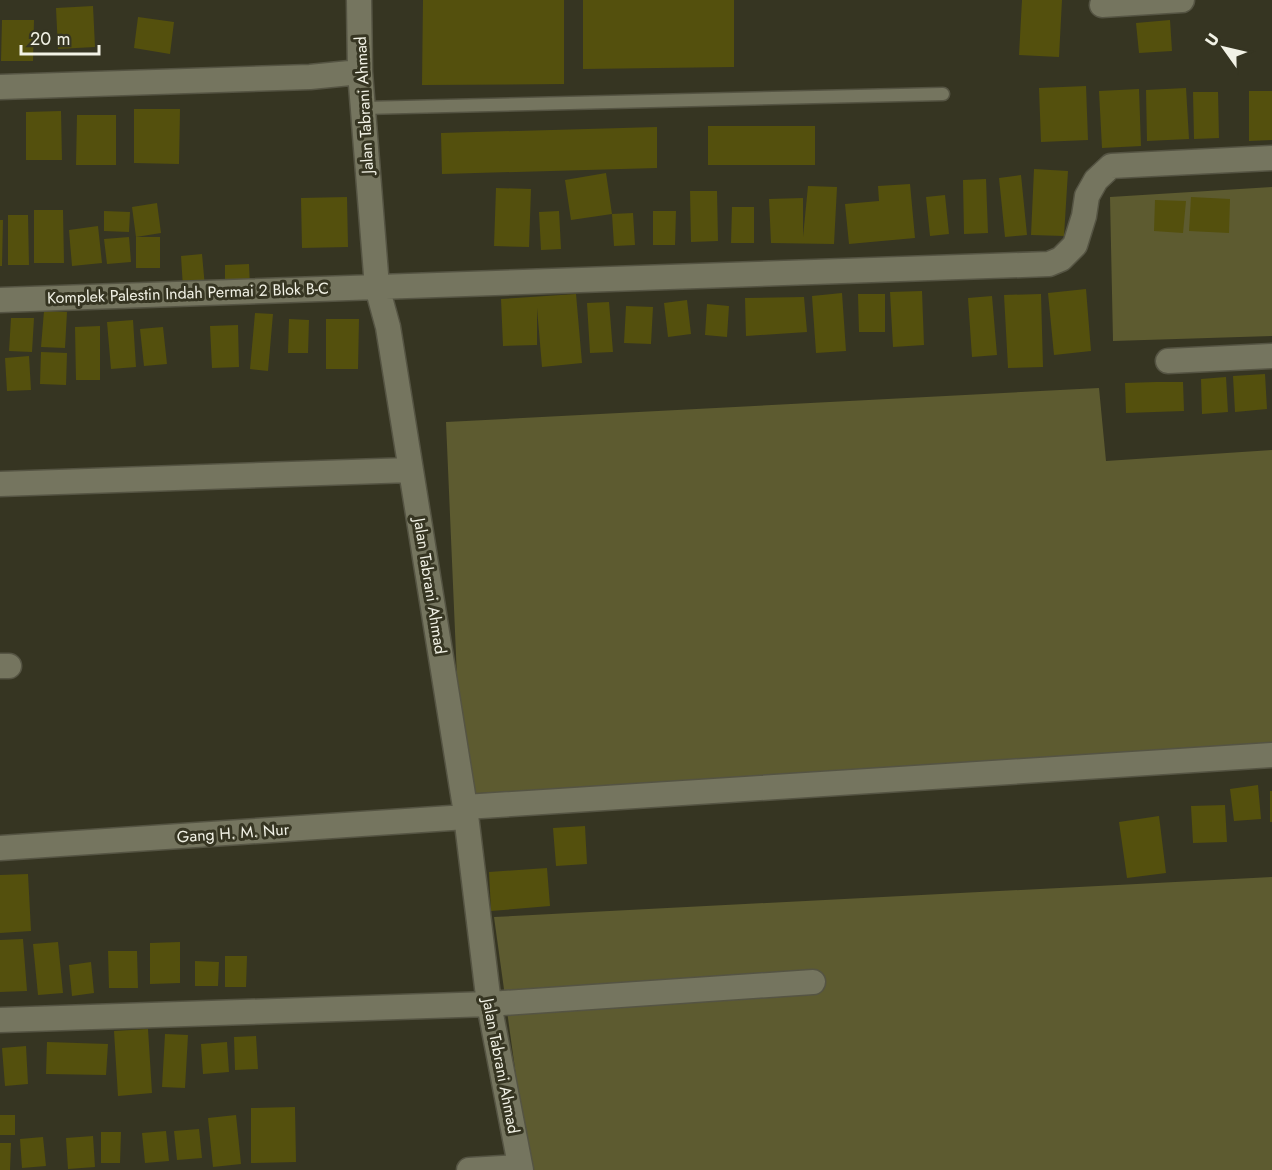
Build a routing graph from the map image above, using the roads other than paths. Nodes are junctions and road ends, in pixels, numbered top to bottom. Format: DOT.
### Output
graph roads {
  1 [pos="359,0"];
  2 [pos="1182,0"];
  3 [pos="1102,5"];
  4 [pos="360,72"];
  5 [pos="0,87"];
  6 [pos="943,94"];
  7 [pos="363,108"];
  8 [pos="1272,158"];
  9 [pos="377,287"];
  10 [pos="0,300"];
  11 [pos="1272,356"];
  12 [pos="1168,361"];
  13 [pos="411,470"];
  14 [pos="0,484"];
  15 [pos="1272,755"];
  16 [pos="466,812"];
  17 [pos="0,848"];
  18 [pos="813,982"];
  19 [pos="489,1004"];
  20 [pos="0,1020"];
  21 [pos="521,1169"];
  22 [pos="469,1170"];
  1 -- 4 [label="street, Jalan Tabrani Ahmad"];
  2 -- 3 [label="street"];
  4 -- 5 [label="street"];
  4 -- 7 [label="street, Jalan Tabrani Ahmad"];
  6 -- 7 [label="lane"];
  7 -- 9 [label="street, Jalan Tabrani Ahmad"];
  8 -- 9 [label="street, Komplek Palestin Indah Permai 2 Blok B-C"];
  9 -- 10 [label="street, Komplek Palestin Indah Permai 2 Blok B-C"];
  9 -- 13 [label="street, Jalan Tabrani Ahmad"];
  11 -- 12 [label="street"];
  13 -- 14 [label="street"];
  13 -- 16 [label="street, Jalan Tabrani Ahmad"];
  15 -- 16 [label="street, Gang H. M. Nur"];
  16 -- 17 [label="street, Gang H. M. Nur"];
  16 -- 19 [label="street, Jalan Tabrani Ahmad"];
  18 -- 19 [label="street"];
  19 -- 20 [label="street"];
  19 -- 21 [label="street, Jalan Tabrani Ahmad"];
  21 -- 22 [label="street"];
}
